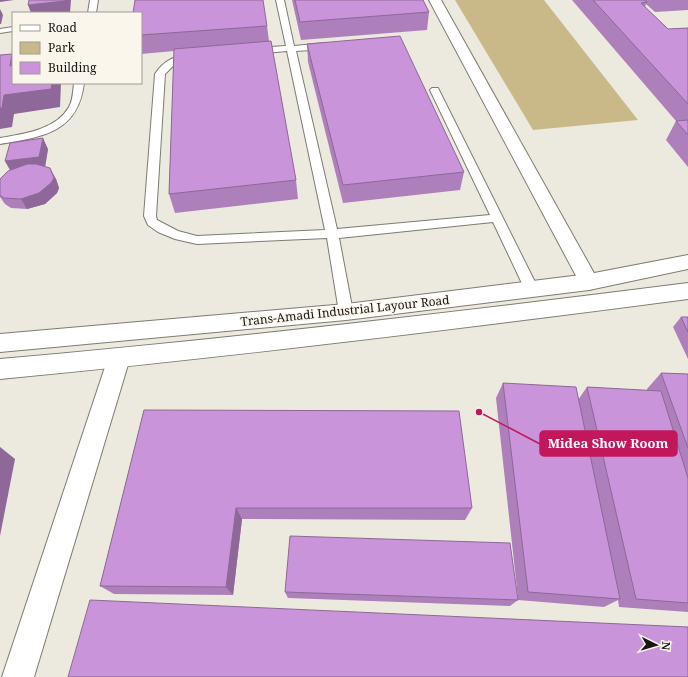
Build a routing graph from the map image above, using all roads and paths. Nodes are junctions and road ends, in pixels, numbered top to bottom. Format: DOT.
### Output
graph roads {
  1 [pos="94,0"];
  2 [pos="280,0"];
  3 [pos="435,0"];
  4 [pos="92,12"];
  5 [pos="12,29"];
  6 [pos="0,31"];
  7 [pos="338,45"];
  8 [pos="292,48"];
  9 [pos="245,52"];
  10 [pos="199,55"];
  11 [pos="79,84"];
  12 [pos="435,90"];
  13 [pos="0,141"];
  14 [pos="498,218"];
  15 [pos="332,234"];
  16 [pos="688,262"];
  17 [pos="589,282"];
  18 [pos="532,290"];
  19 [pos="688,291"];
  20 [pos="346,312"];
  21 [pos="0,343"];
  22 [pos="119,358"];
  23 [pos="0,369"];
  24 [pos="18,677"];
  1 -- 4 [label="lane"];
  2 -- 8 [label="lane"];
  3 -- 17 [label="main road"];
  5 -- 6 [label="lane"];
  7 -- 8 [label="lane"];
  8 -- 9 [label="lane"];
  8 -- 15 [label="lane"];
  10 -- 15 [label="lane"];
  11 -- 13 [label="lane"];
  12 -- 14 [label="lane"];
  14 -- 15 [label="lane"];
  14 -- 18 [label="lane"];
  15 -- 20 [label="lane"];
  16 -- 17 [label="main road, Trans-Amadi Industrial Layour Road"];
  17 -- 18 [label="main road, Trans-Amadi Industrial Layour Road"];
  18 -- 20 [label="main road, Trans-Amadi Industrial Layour Road"];
  19 -- 22 [label="main road, Trans-Amadi Industrial Layour Road"];
  20 -- 21 [label="main road, Trans-Amadi Industrial Layour Road"];
  22 -- 23 [label="main road, Trans-Amadi Industrial Layour Road"];
  22 -- 24 [label="main road"];
}
